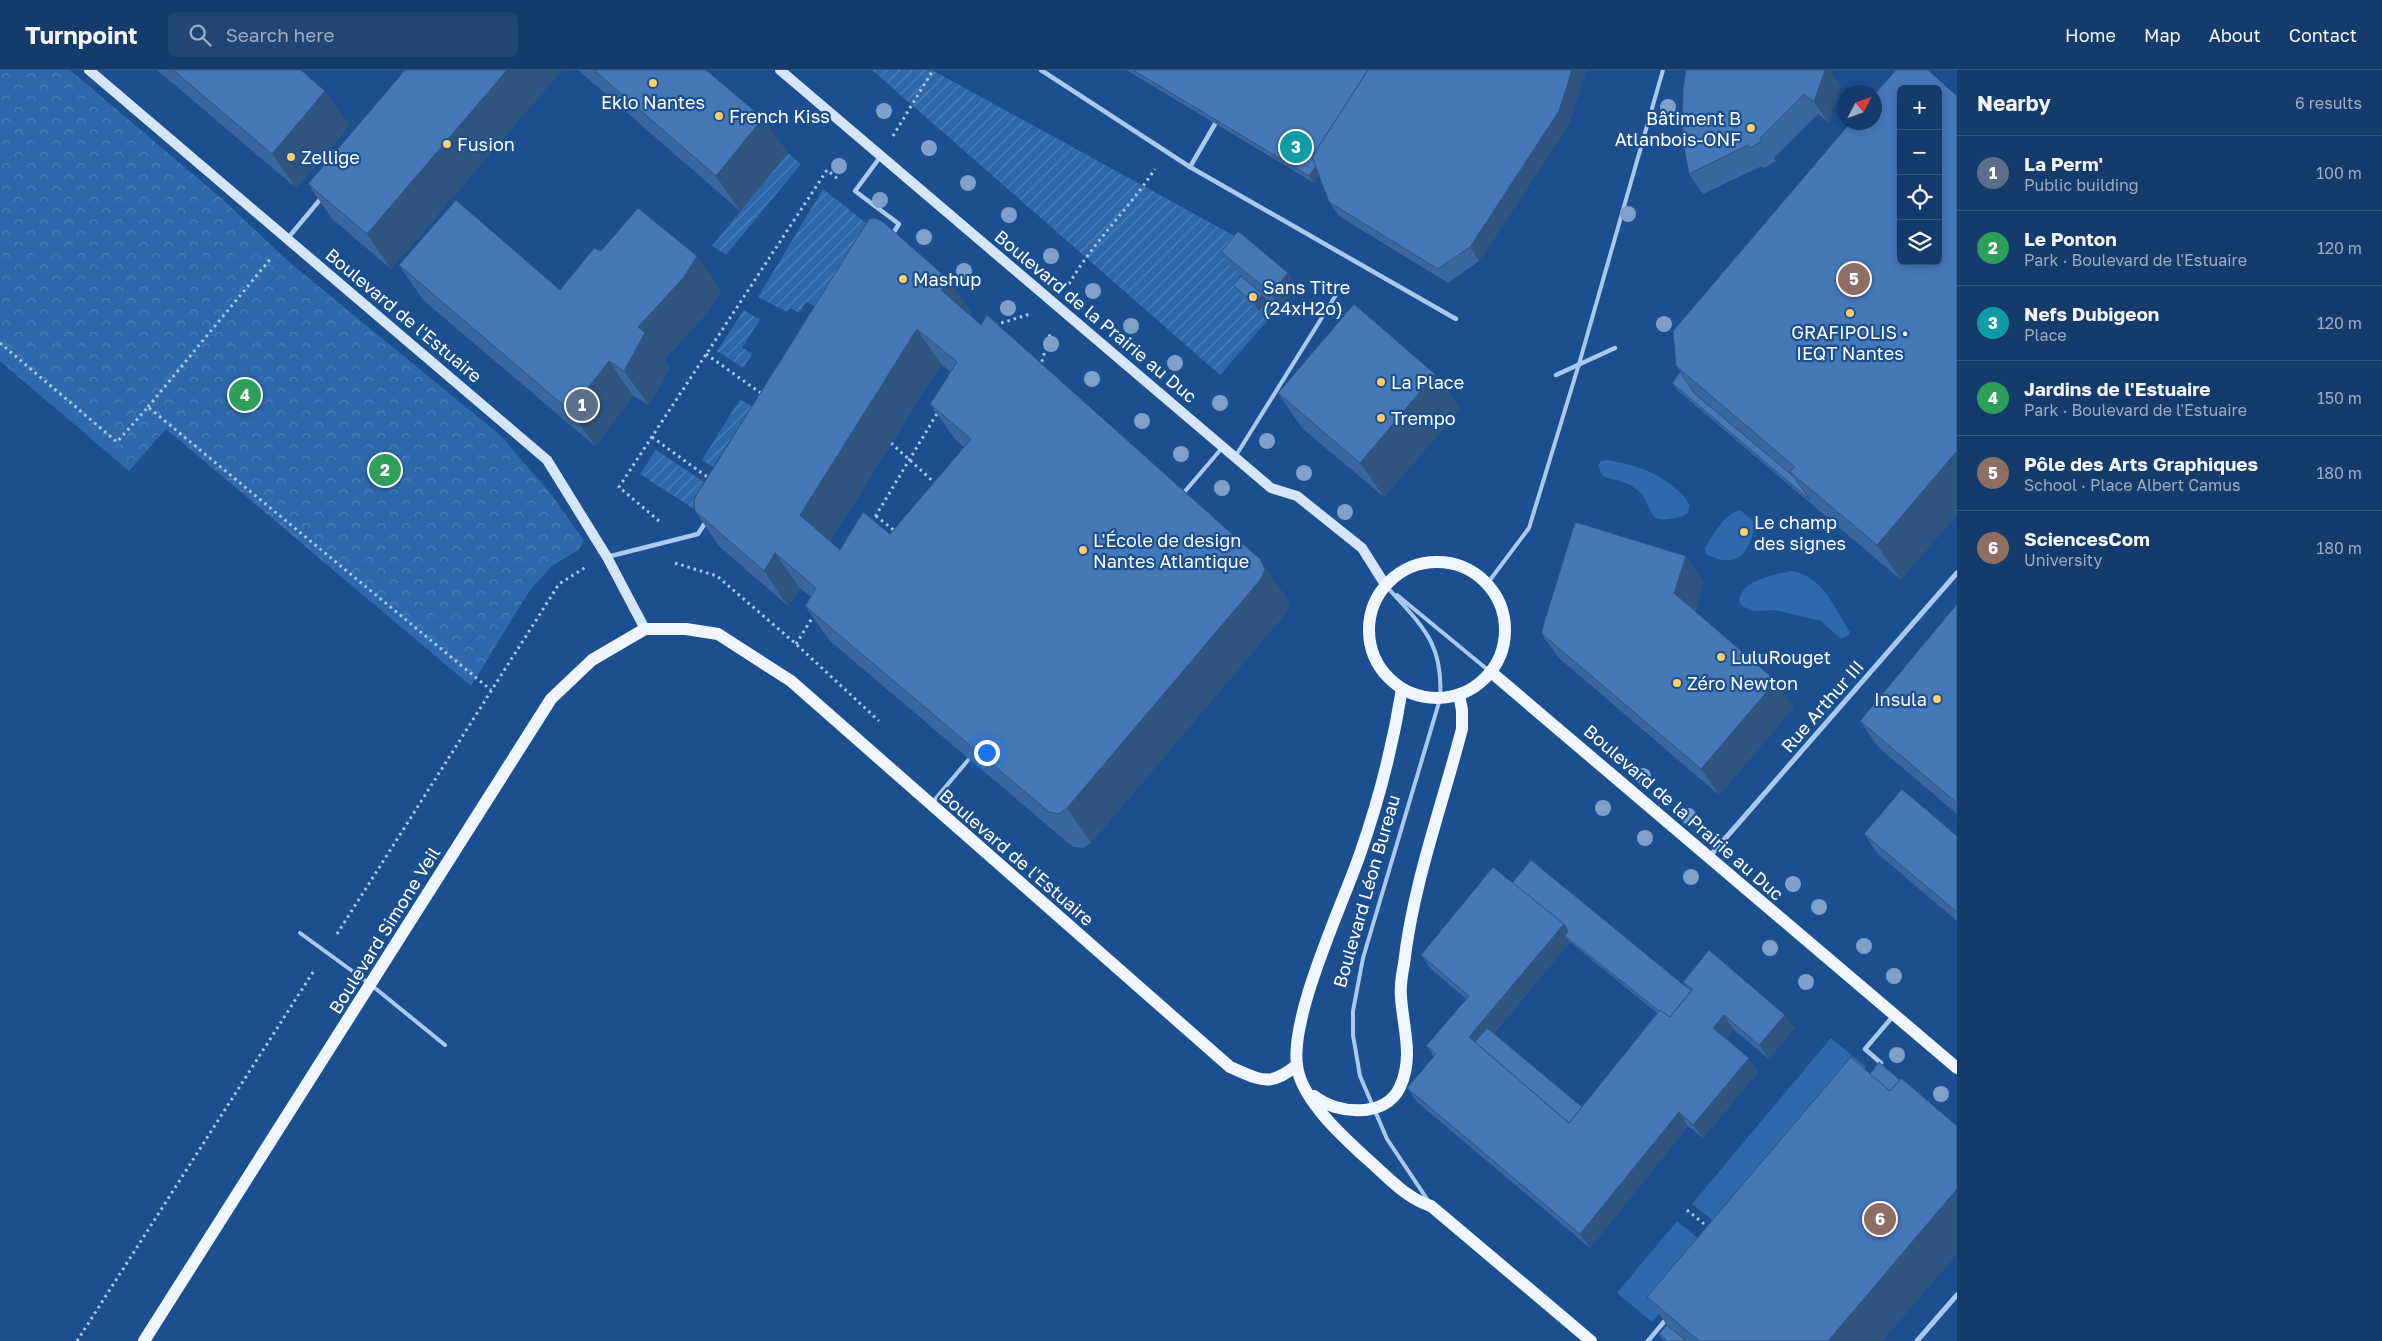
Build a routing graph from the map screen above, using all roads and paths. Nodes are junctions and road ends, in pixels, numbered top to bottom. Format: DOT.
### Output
graph roads {
  1 [pos="89,70"];
  2 [pos="780,70"];
  3 [pos="934,70"];
  4 [pos="1041,70"];
  5 [pos="1663,70"];
  6 [pos="1215,124"];
  7 [pos="1166,152"];
  8 [pos="881,156"];
  9 [pos="1190,167"];
  10 [pos="855,191"];
  11 [pos="325,193"];
  12 [pos="287,239"];
  13 [pos="888,240"];
  14 [pos="1336,295"];
  15 [pos="1056,306"];
  16 [pos="1456,319"];
  17 [pos="992,330"];
  18 [pos="0,344"];
  19 [pos="1615,348"];
  20 [pos="706,354"];
  21 [pos="1579,364"];
  22 [pos="1037,373"];
  23 [pos="1556,375"];
  24 [pos="766,396"];
  25 [pos="148,407"];
  26 [pos="939,411"];
  27 [pos="652,436"];
  28 [pos="891,443"];
  29 [pos="1222,447"];
  30 [pos="1235,458"];
  31 [pos="909,460"];
  32 [pos="712,479"];
  33 [pos="939,487"];
  34 [pos="1178,499"];
  35 [pos="712,512"];
  36 [pos="876,516"];
  37 [pos="867,530"];
  38 [pos="902,537"];
  39 [pos="679,539"];
  40 [pos="607,557"];
  41 [pos="1957,573"];
  42 [pos="1487,584"];
  43 [pos="1386,586"];
  44 [pos="815,612"];
  45 [pos="646,628"];
  46 [pos="796,644"];
  47 [pos="1491,672"];
  48 [pos="1402,689"];
  49 [pos="492,690"];
  50 [pos="1459,695"];
  51 [pos="1440,699"];
  52 [pos="969,759"];
  53 [pos="930,804"];
  54 [pos="1708,857"];
  55 [pos="300,933"];
  56 [pos="370,984"];
  57 [pos="1895,1014"];
  58 [pos="445,1045"];
  59 [pos="1297,1065"];
  60 [pos="1957,1068"];
  61 [pos="1875,1070"];
  62 [pos="1305,1088"];
  63 [pos="1373,1108"];
  64 [pos="1431,1206"];
  65 [pos="1687,1210"];
  66 [pos="1715,1233"];
  67 [pos="1957,1295"];
  68 [pos="1673,1311"];
  69 [pos="144,1341"];
  70 [pos="1591,1341"];
  71 [pos="1648,1341"];
  72 [pos="1917,1341"];
  1 -- 12 [label="main road, Boulevard de l'Estuaire"];
  2 -- 8 [label="main road, Boulevard de la Prairie au Duc"];
  3 -- 8 [label="path"];
  4 -- 7 [label="street"];
  5 -- 21 [label="lane"];
  6 -- 9 [label="street"];
  7 -- 9 [label="street"];
  7 -- 15 [label="path"];
  8 -- 10 [label="street"];
  8 -- 15 [label="main road, Boulevard de la Prairie au Duc"];
  9 -- 16 [label="street"];
  10 -- 13 [label="street"];
  10 -- 20 [label="path"];
  11 -- 12 [label="street"];
  12 -- 25 [label="path"];
  12 -- 40 [label="main road, Boulevard de l'Estuaire"];
  14 -- 30 [label="lane"];
  15 -- 17 [label="path"];
  15 -- 22 [label="path"];
  15 -- 29 [label="main road, Boulevard de la Prairie au Duc"];
  18 -- 25 [label="path"];
  19 -- 21 [label="street"];
  20 -- 24 [label="path"];
  20 -- 27 [label="path"];
  21 -- 23 [label="street"];
  21 -- 42 [label="lane"];
  25 -- 49 [label="path"];
  26 -- 31 [label="path"];
  27 -- 32 [label="path"];
  27 -- 39 [label="path"];
  28 -- 31 [label="path"];
  29 -- 30 [label="main road, Boulevard de la Prairie au Duc"];
  29 -- 34 [label="lane"];
  30 -- 43 [label="main road, Boulevard de la Prairie au Duc"];
  31 -- 33 [label="path"];
  31 -- 36 [label="path"];
  35 -- 39 [label="street"];
  36 -- 37 [label="path"];
  36 -- 38 [label="path"];
  39 -- 40 [label="street"];
  40 -- 45 [label="main road, Boulevard de l'Estuaire"];
  41 -- 54 [label="street, Rue Arthur III"];
  42 -- 43 [label="main road"];
  42 -- 47 [label="main road"];
  43 -- 47 [label="lane, Boulevard de la Prairie au Duc"];
  43 -- 48 [label="main road"];
  43 -- 51 [label="lane, Boulevard de la Prairie au Duc"];
  44 -- 46 [label="path"];
  45 -- 53 [label="main road, Boulevard de l'Estuaire"];
  45 -- 56 [label="main road, Boulevard Simone Veil"];
  47 -- 50 [label="main road"];
  47 -- 54 [label="main road, Boulevard de la Prairie au Duc"];
  48 -- 51 [label="main road"];
  48 -- 59 [label="main road, Boulevard Léon Bureau"];
  50 -- 51 [label="main road"];
  50 -- 63 [label="main road"];
  51 -- 63 [label="lane, Boulevard Léon Bureau"];
  52 -- 53 [label="lane"];
  53 -- 59 [label="main road, Boulevard de l'Estuaire"];
  54 -- 57 [label="main road, Boulevard de la Prairie au Duc"];
  55 -- 56 [label="lane"];
  56 -- 58 [label="lane"];
  56 -- 69 [label="main road, Boulevard Simone Veil"];
  57 -- 60 [label="main road, Boulevard de la Prairie au Duc"];
  57 -- 61 [label="street"];
  59 -- 62 [label="main road, Boulevard Léon Bureau"];
  62 -- 63 [label="main road"];
  62 -- 64 [label="main road"];
  63 -- 64 [label="lane"];
  64 -- 70 [label="main road"];
  65 -- 66 [label="path"];
  67 -- 72 [label="street"];
  68 -- 71 [label="street"];
}
